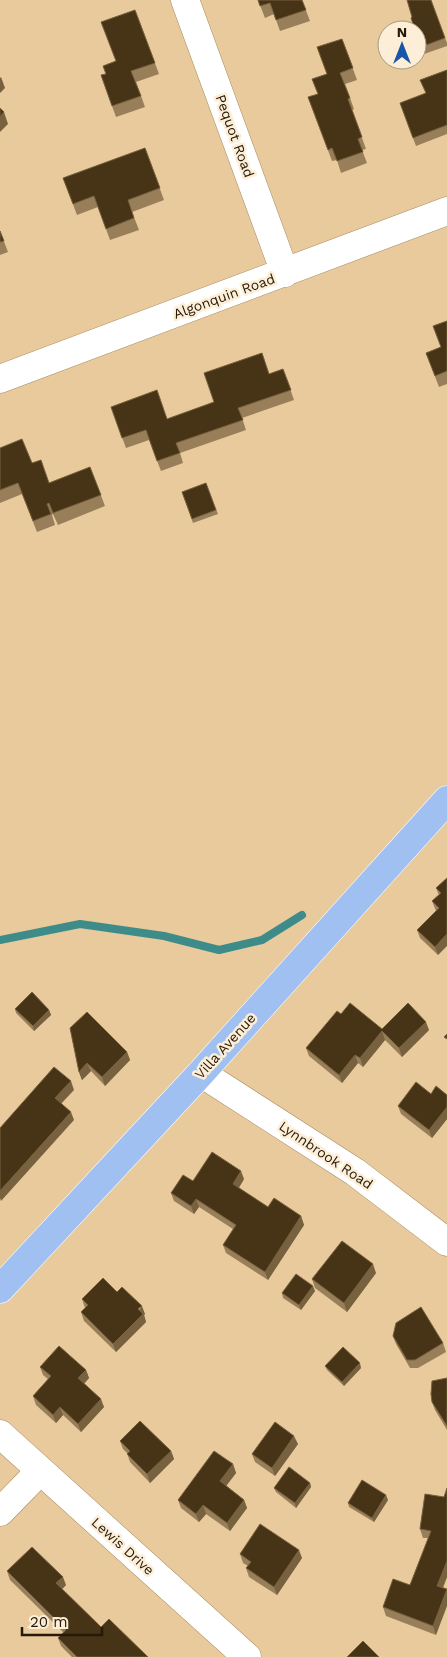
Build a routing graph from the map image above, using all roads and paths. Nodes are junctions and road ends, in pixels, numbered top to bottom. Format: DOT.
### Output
graph roads {
  1 [pos="185,0"];
  2 [pos="447,211"];
  3 [pos="286,273"];
  4 [pos="0,379"];
  5 [pos="447,800"];
  6 [pos="201,1073"];
  7 [pos="447,1242"];
  8 [pos="0,1289"];
  9 [pos="0,1434"];
  10 [pos="40,1471"];
  11 [pos="0,1512"];
  12 [pos="247,1657"];
  1 -- 3 [label="street, Pequot Road"];
  2 -- 3 [label="street, Algonquin Road"];
  3 -- 4 [label="street, Algonquin Road"];
  5 -- 6 [label="main road, Villa Avenue"];
  6 -- 7 [label="street, Lynnbrook Road"];
  6 -- 8 [label="main road, Villa Avenue"];
  9 -- 10 [label="street, Lewis Drive"];
  10 -- 11 [label="street"];
  10 -- 12 [label="street, Lewis Drive"];
}
